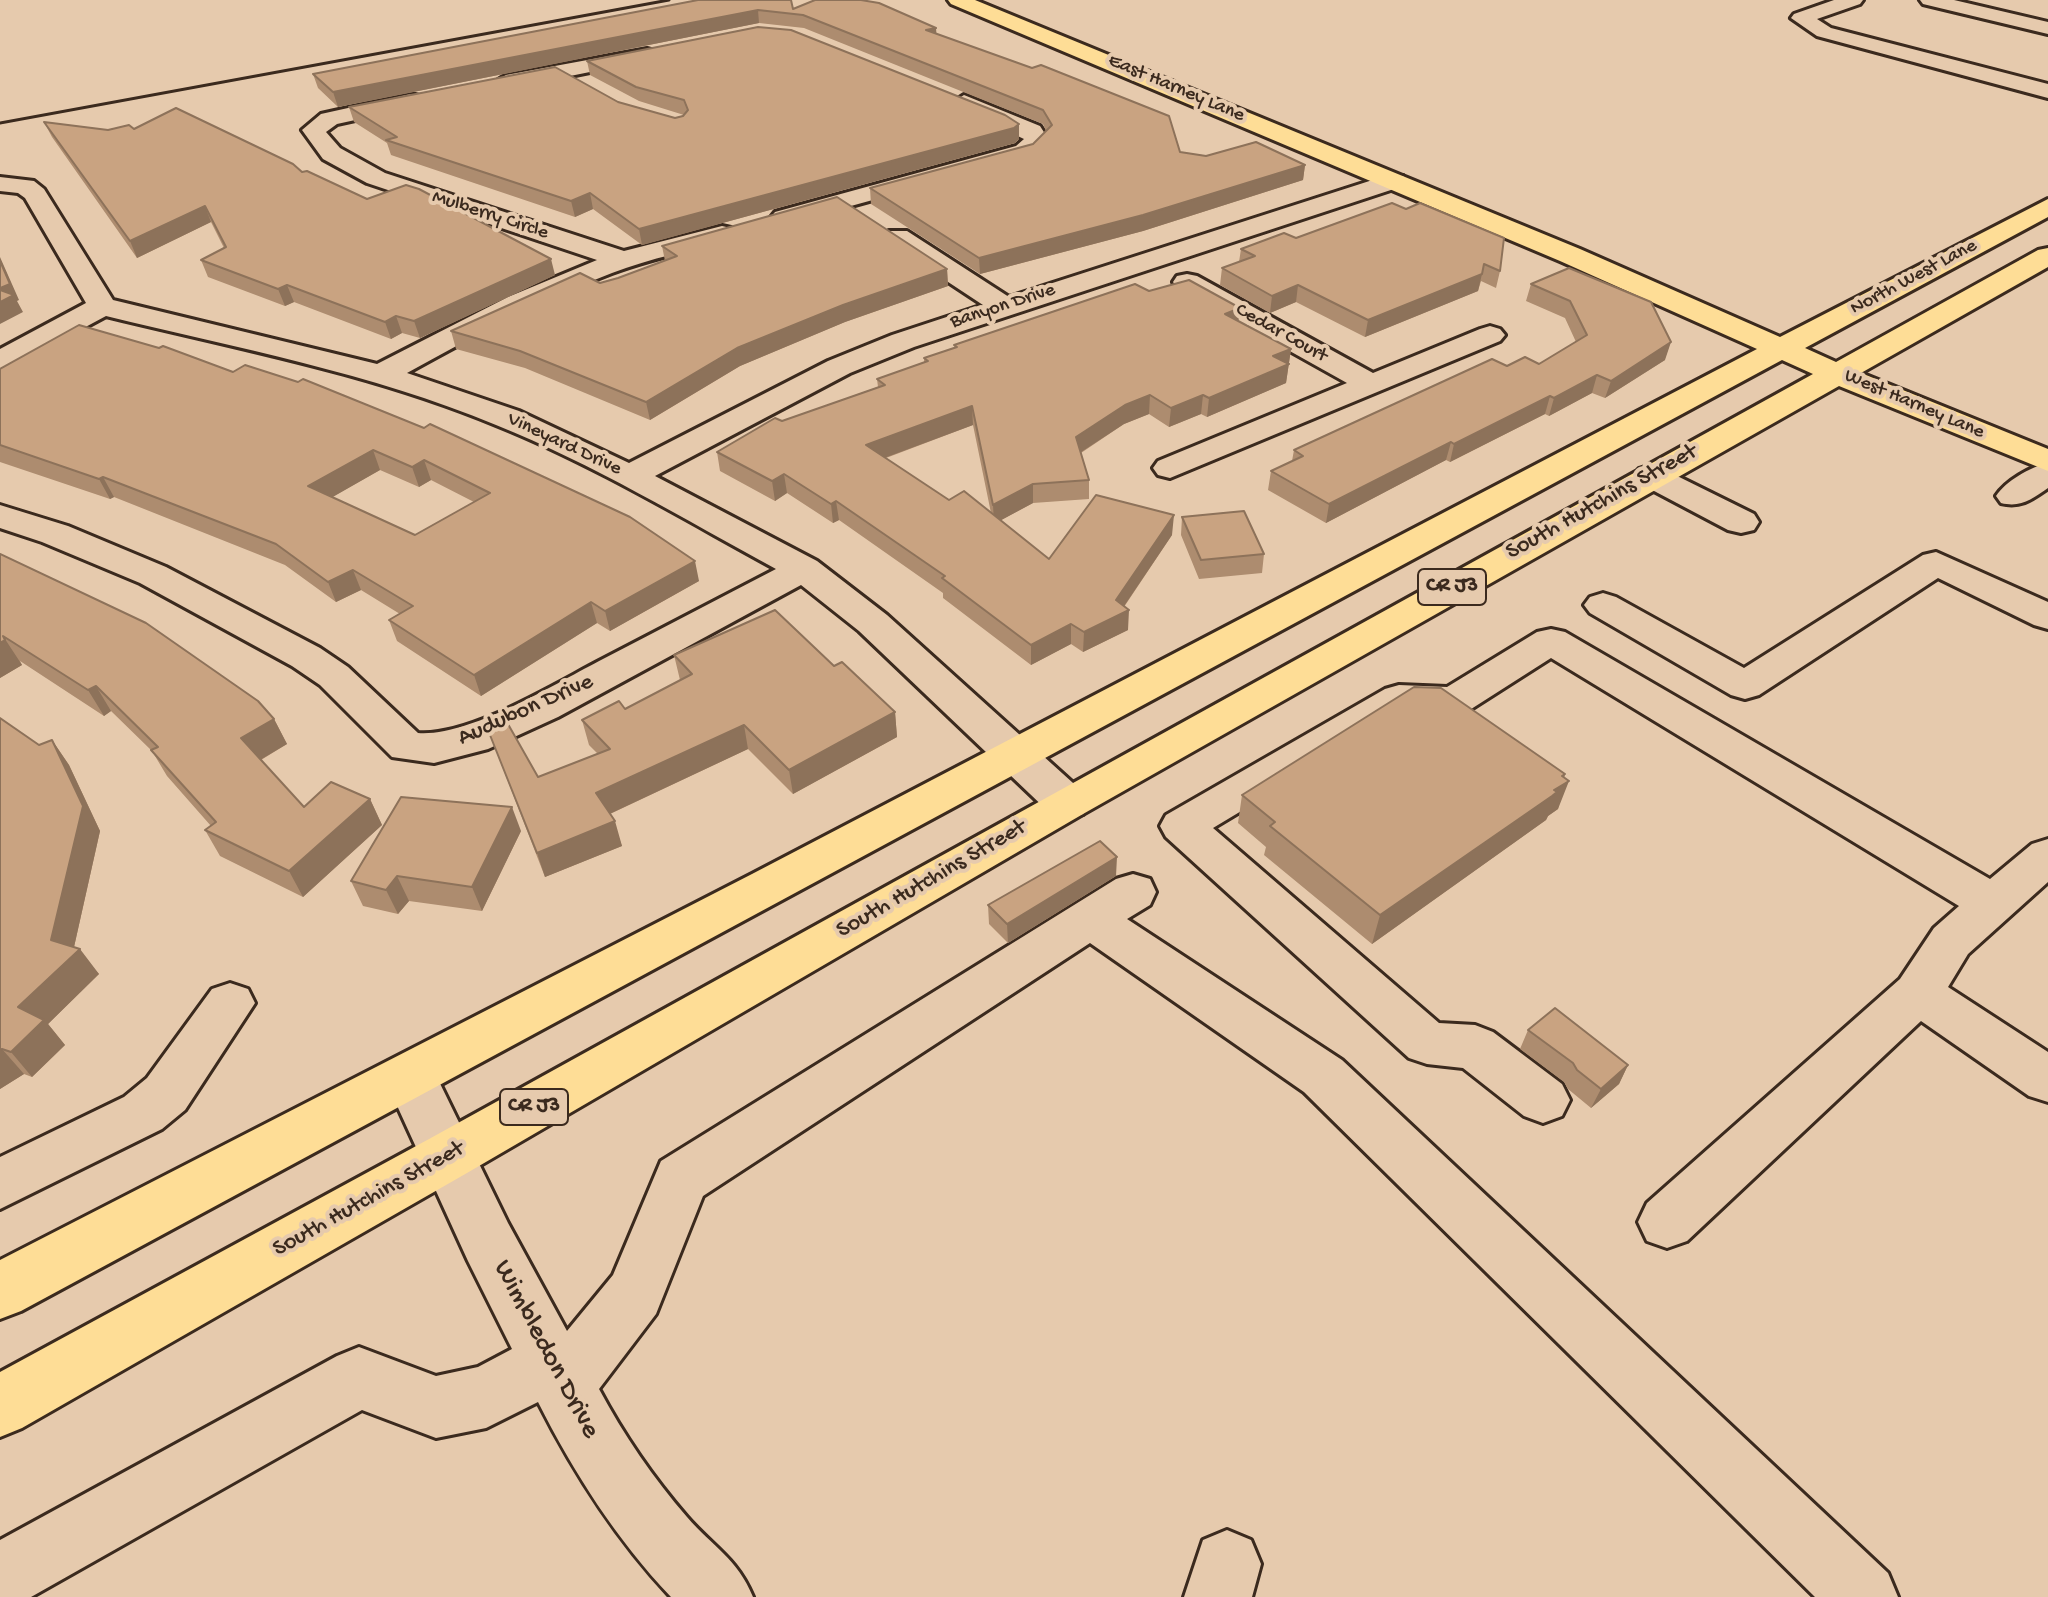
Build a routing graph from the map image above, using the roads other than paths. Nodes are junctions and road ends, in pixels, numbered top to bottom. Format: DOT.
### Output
graph roads {
  1 [pos="958,0"];
  2 [pos="996,0"];
  3 [pos="1853,0"];
  4 [pos="1933,1"];
  5 [pos="2048,20"];
  6 [pos="2048,28"];
  7 [pos="669,50"];
  8 [pos="562,71"];
  9 [pos="487,86"];
  10 [pos="587,87"];
  11 [pos="2048,91"];
  12 [pos="942,94"];
  13 [pos="1241,95"];
  14 [pos="427,98"];
  15 [pos="1448,176"];
  16 [pos="1394,181"];
  17 [pos="15,187"];
  18 [pos="843,201"];
  19 [pos="2048,207"];
  20 [pos="1618,248"];
  21 [pos="2048,256"];
  22 [pos="624,260"];
  23 [pos="1149,261"];
  24 [pos="1746,305"];
  25 [pos="102,306"];
  26 [pos="1003,306"];
  27 [pos="1490,335"];
  28 [pos="1795,341"];
  29 [pos="0,361"];
  30 [pos="1854,366"];
  31 [pos="381,374"];
  32 [pos="1371,384"];
  33 [pos="2048,437"];
  34 [pos="2048,461"];
  35 [pos="1170,468"];
  36 [pos="2048,473"];
  37 [pos="629,476"];
  38 [pos="1651,476"];
  39 [pos="2013,496"];
  40 [pos="0,516"];
  41 [pos="1741,522"];
  42 [pos="804,569"];
  43 [pos="1603,605"];
  44 [pos="2048,617"];
  45 [pos="1017,757"];
  46 [pos="1067,803"];
  47 [pos="2048,856"];
  48 [pos="1994,904"];
  49 [pos="1918,993"];
  50 [pos="230,1003"];
  51 [pos="410,1077"];
  52 [pos="2048,1080"];
  53 [pos="1543,1100"];
  54 [pos="448,1156"];
  55 [pos="0,1184"];
  56 [pos="1667,1222"];
  57 [pos="0,1291"];
  58 [pos="556,1373"];
  59 [pos="0,1406"];
  60 [pos="0,1577"];
  61 [pos="719,1597"];
  62 [pos="1864,1597"];
  1 -- 16 [label="main road, East Harney Lane"];
  2 -- 13 [label="main road, East Harney Lane"];
  3 -- 11 [label="street"];
  4 -- 5 [label="street"];
  4 -- 6 [label="street"];
  7 -- 8 [label="street"];
  8 -- 9 [label="street"];
  8 -- 10 [label="street"];
  12 -- 18 [label="street"];
  14 -- 22 [label="street, Mulberry Circle"];
  15 -- 20 [label="main road"];
  16 -- 23 [label="street, Banyon Drive"];
  16 -- 28 [label="main road, East Harney Lane"];
  17 -- 25 [label="street"];
  18 -- 22 [label="street"];
  18 -- 26 [label="street"];
  19 -- 28 [label="main road, North West Lane / CR J3"];
  21 -- 30 [label="main road, North West Lane / CR J3"];
  22 -- 31 [label="street"];
  23 -- 26 [label="street, Banyon Drive"];
  23 -- 32 [label="street, Cedar Court"];
  24 -- 28 [label="main road"];
  25 -- 29 [label="street"];
  25 -- 31 [label="street, Vineyard Drive"];
  26 -- 37 [label="street, Banyon Drive"];
  27 -- 32 [label="street, Cedar Court"];
  28 -- 30 [label="main road, West Harney Lane"];
  28 -- 45 [label="main road, CR J3"];
  30 -- 33 [label="main road, West Harney Lane"];
  30 -- 34 [label="main road, West Harney Lane"];
  30 -- 38 [label="main road, South Hutchins Street / CR J3"];
  31 -- 37 [label="street, Vineyard Drive"];
  32 -- 35 [label="street, Cedar Court"];
  36 -- 39 [label="street"];
  37 -- 42 [label="street, Vineyard Drive"];
  38 -- 41 [label="street"];
  38 -- 46 [label="main road, South Hutchins Street / CR J3"];
  40 -- 42 [label="street, Audubon Drive"];
  42 -- 45 [label="street, Vineyard Drive"];
  43 -- 44 [label="street"];
  45 -- 46 [label="street, Vineyard Drive"];
  45 -- 51 [label="main road, CR J3"];
  46 -- 54 [label="main road, South Hutchins Street / CR J3"];
  47 -- 48 [label="street"];
  48 -- 49 [label="street"];
  48 -- 53 [label="street"];
  49 -- 52 [label="street"];
  49 -- 56 [label="street"];
  50 -- 55 [label="street"];
  51 -- 54 [label="street, Wimbledon Drive"];
  51 -- 57 [label="main road, CR J3"];
  54 -- 58 [label="street, Wimbledon Drive"];
  54 -- 59 [label="main road, South Hutchins Street / CR J3"];
  58 -- 60 [label="street"];
  58 -- 61 [label="street, Wimbledon Drive"];
  58 -- 62 [label="street"];
}
